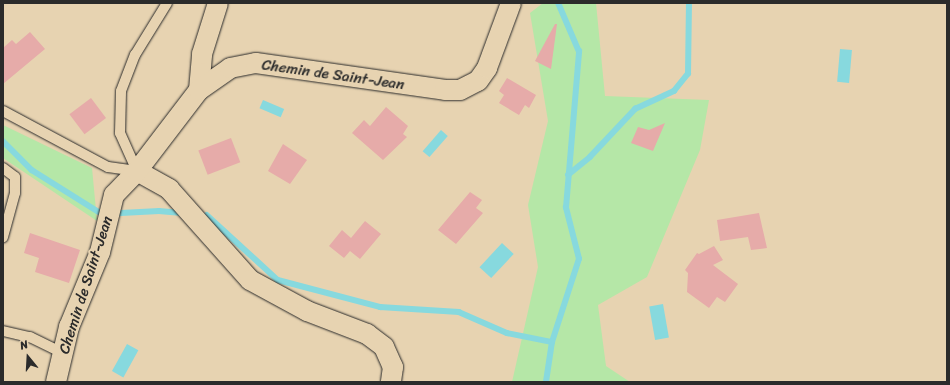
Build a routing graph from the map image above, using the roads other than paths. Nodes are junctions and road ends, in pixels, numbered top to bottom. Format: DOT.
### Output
graph roads {
  1 [pos="166,3"];
  2 [pos="218,3"];
  3 [pos="511,3"];
  4 [pos="199,90"];
  5 [pos="3,111"];
  6 [pos="3,168"];
  7 [pos="137,171"];
  8 [pos="3,237"];
  9 [pos="3,331"];
  10 [pos="63,353"];
  11 [pos="56,382"];
  12 [pos="391,382"];
  1 -- 7 [label="lane"];
  2 -- 4 [label="street"];
  3 -- 4 [label="street, Chemin de Saint-Jean"];
  4 -- 7 [label="street, Chemin de Saint-Jean"];
  5 -- 7 [label="lane"];
  6 -- 8 [label="lane"];
  7 -- 10 [label="street, Chemin de Saint-Jean"];
  7 -- 12 [label="street"];
  9 -- 10 [label="lane"];
  10 -- 11 [label="street, Chemin de Saint-Jean"];
}
